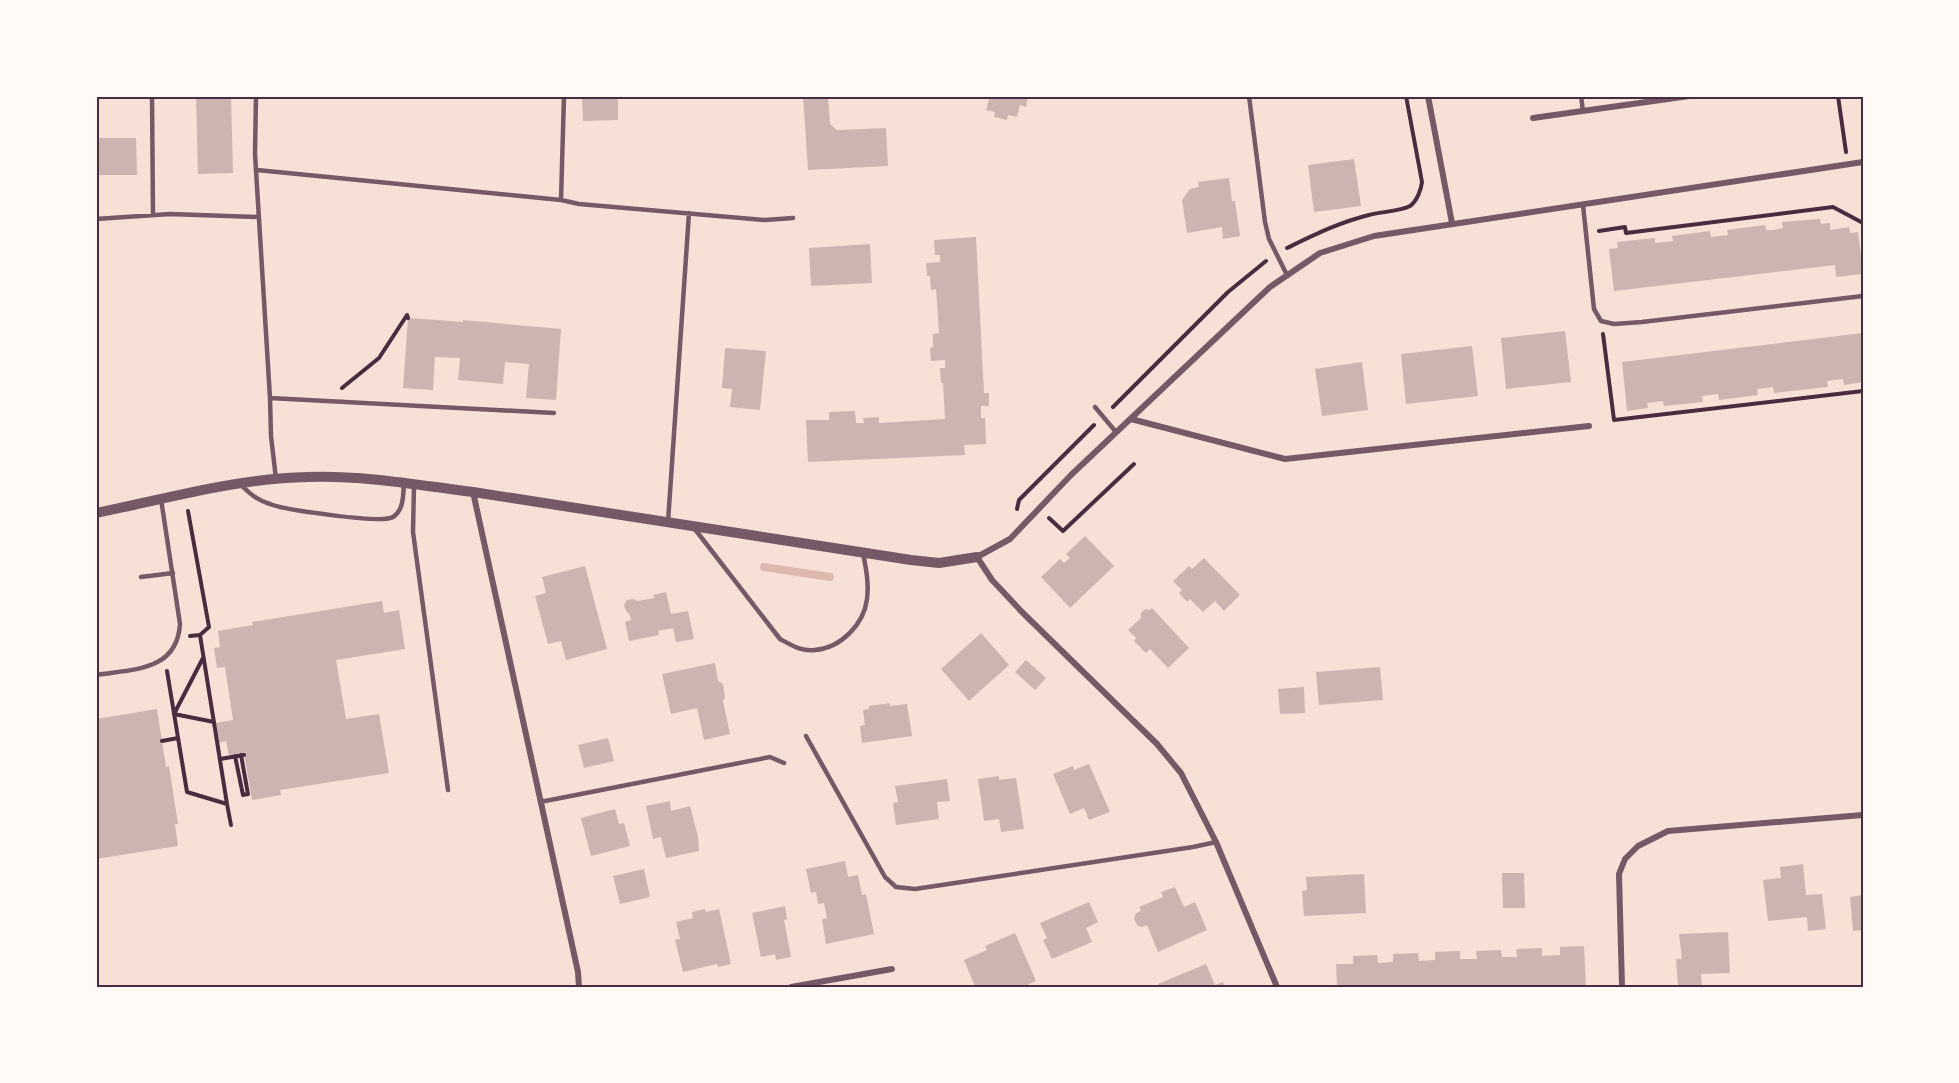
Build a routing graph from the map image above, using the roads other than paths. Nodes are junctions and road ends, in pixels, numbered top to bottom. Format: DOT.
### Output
graph roads {
  1 [pos="152,96"];
  2 [pos="256,96"];
  3 [pos="564,96"];
  4 [pos="1249,96"];
  5 [pos="1428,96"];
  6 [pos="1581,96"];
  7 [pos="1689,96"];
  8 [pos="1583,111"];
  9 [pos="1533,118"];
  10 [pos="1863,162"];
  11 [pos="257,170"];
  12 [pos="561,200"];
  13 [pos="1583,205"];
  14 [pos="689,213"];
  15 [pos="153,215"];
  16 [pos="258,217"];
  17 [pos="793,218"];
  18 [pos="96,219"];
  19 [pos="1452,223"];
  20 [pos="1287,275"];
  21 [pos="1863,296"];
  22 [pos="270,398"];
  23 [pos="1095,407"];
  24 [pos="554,413"];
  25 [pos="1131,419"];
  26 [pos="1589,426"];
  27 [pos="1116,432"];
  28 [pos="276,479"];
  29 [pos="409,483"];
  30 [pos="240,484"];
  31 [pos="473,492"];
  32 [pos="161,499"];
  33 [pos="96,513"];
  34 [pos="668,524"];
  35 [pos="694,528"];
  36 [pos="863,553"];
  37 [pos="977,558"];
  38 [pos="172,573"];
  39 [pos="141,577"];
  40 [pos="96,675"];
  41 [pos="806,736"];
  42 [pos="784,764"];
  43 [pos="448,790"];
  44 [pos="540,801"];
  45 [pos="1863,815"];
  46 [pos="1216,842"];
  47 [pos="892,969"];
  48 [pos="579,987"];
  49 [pos="791,987"];
  50 [pos="1277,987"];
  51 [pos="1622,987"];
  1 -- 15 [label="lane"];
  2 -- 11 [label="lane"];
  3 -- 12 [label="lane"];
  4 -- 20 [label="lane"];
  5 -- 19 [label="street"];
  6 -- 8 [label="lane"];
  7 -- 8 [label="street"];
  8 -- 9 [label="street"];
  10 -- 13 [label="street"];
  11 -- 12 [label="lane"];
  11 -- 16 [label="lane"];
  12 -- 14 [label="lane"];
  13 -- 19 [label="street"];
  13 -- 21 [label="lane"];
  14 -- 17 [label="lane"];
  14 -- 34 [label="lane"];
  15 -- 16 [label="lane"];
  15 -- 18 [label="lane"];
  16 -- 22 [label="lane"];
  19 -- 20 [label="street"];
  20 -- 25 [label="street"];
  22 -- 24 [label="lane"];
  22 -- 28 [label="lane"];
  23 -- 27 [label="lane"];
  25 -- 26 [label="street"];
  25 -- 27 [label="street"];
  27 -- 37 [label="street"];
  28 -- 29 [label="street"];
  28 -- 30 [label="street"];
  29 -- 30 [label="lane"];
  29 -- 31 [label="street"];
  29 -- 43 [label="lane"];
  30 -- 32 [label="street"];
  31 -- 34 [label="street"];
  31 -- 44 [label="street"];
  32 -- 33 [label="street"];
  32 -- 38 [label="lane"];
  34 -- 35 [label="street"];
  35 -- 36 [label="street"];
  35 -- 36 [label="lane"];
  36 -- 37 [label="street"];
  37 -- 46 [label="street"];
  38 -- 39 [label="lane"];
  38 -- 40 [label="lane"];
  41 -- 46 [label="lane"];
  42 -- 44 [label="lane"];
  44 -- 48 [label="street"];
  45 -- 51 [label="street"];
  46 -- 50 [label="street"];
  47 -- 49 [label="street"];
}
